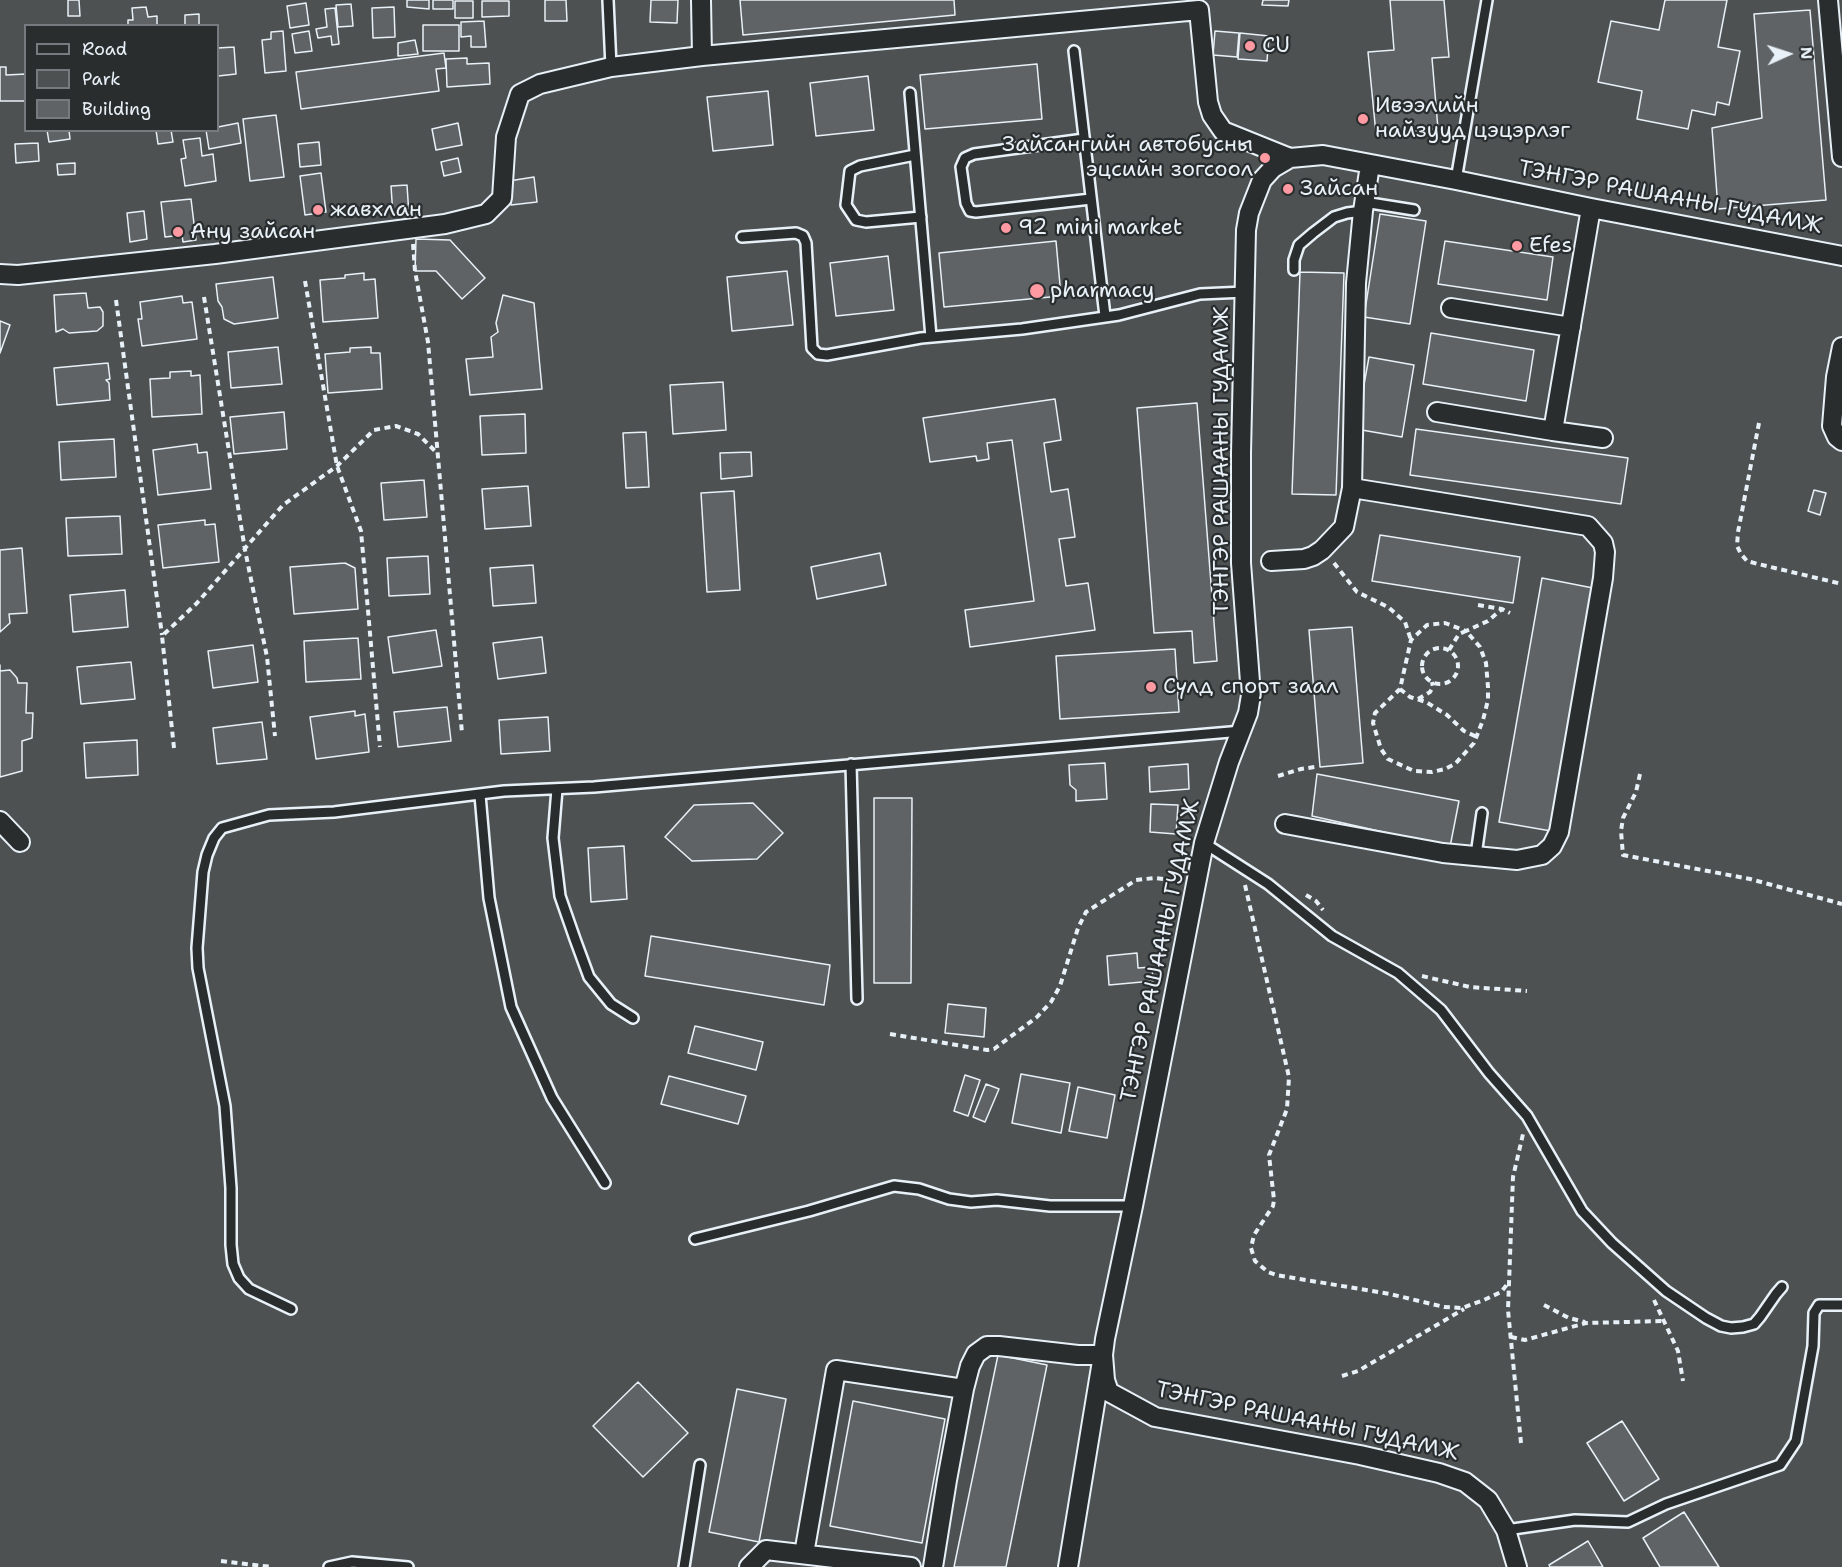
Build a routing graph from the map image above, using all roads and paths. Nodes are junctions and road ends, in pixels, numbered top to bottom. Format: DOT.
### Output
graph roads {
  1 [pos="608,0"];
  2 [pos="701,0"];
  3 [pos="1486,0"];
  4 [pos="1828,0"];
  5 [pos="1199,5"];
  6 [pos="1074,51"];
  7 [pos="1837,51"];
  8 [pos="702,56"];
  9 [pos="611,67"];
  10 [pos="910,93"];
  11 [pos="1084,140"];
  12 [pos="915,155"];
  13 [pos="1842,157"];
  14 [pos="1290,158"];
  15 [pos="1370,165"];
  16 [pos="1456,180"];
  17 [pos="1091,199"];
  18 [pos="1364,207"];
  19 [pos="1592,208"];
  20 [pos="1414,210"];
  21 [pos="921,218"];
  22 [pos="413,228"];
  23 [pos="742,237"];
  24 [pos="1842,256"];
  25 [pos="1294,270"];
  26 [pos="0,274"];
  27 [pos="305,281"];
  28 [pos="1245,292"];
  29 [pos="204,297"];
  30 [pos="116,300"];
  31 [pos="1451,308"];
  32 [pos="1105,316"];
  33 [pos="1571,327"];
  34 [pos="931,337"];
  35 [pos="1842,347"];
  36 [pos="1437,412"];
  37 [pos="1759,423"];
  38 [pos="1553,431"];
  39 [pos="1603,438"];
  40 [pos="1842,441"];
  41 [pos="437,452"];
  42 [pos="337,466"];
  43 [pos="1352,488"];
  44 [pos="245,550"];
  45 [pos="1322,550"];
  46 [pos="1271,561"];
  47 [pos="1842,584"];
  48 [pos="1478,605"];
  49 [pos="1502,609"];
  50 [pos="1510,613"];
  51 [pos="1466,631"];
  52 [pos="162,636"];
  53 [pos="1411,640"];
  54 [pos="1449,650"];
  55 [pos="1432,682"];
  56 [pos="1400,689"];
  57 [pos="1418,699"];
  58 [pos="1242,731"];
  59 [pos="462,733"];
  60 [pos="275,736"];
  61 [pos="1477,737"];
  62 [pos="380,747"];
  63 [pos="174,748"];
  64 [pos="850,764"];
  65 [pos="1315,767"];
  66 [pos="1640,774"];
  67 [pos="1278,776"];
  68 [pos="557,789"];
  69 [pos="480,795"];
  70 [pos="1482,813"];
  71 [pos="0,821"];
  72 [pos="1285,824"];
  73 [pos="20,842"];
  74 [pos="1204,843"];
  75 [pos="1476,855"];
  76 [pos="1235,864"];
  77 [pos="1197,882"];
  78 [pos="1842,904"];
  79 [pos="1398,973"];
  80 [pos="1527,992"];
  81 [pos="857,999"];
  82 [pos="633,1018"];
  83 [pos="890,1034"];
  84 [pos="1527,1116"];
  85 [pos="605,1183"];
  86 [pos="1133,1206"];
  87 [pos="695,1239"];
  88 [pos="1509,1282"];
  89 [pos="1782,1287"];
  90 [pos="1651,1294"];
  91 [pos="1544,1305"];
  92 [pos="1842,1305"];
  93 [pos="1470,1306"];
  94 [pos="291,1310"];
  95 [pos="1664,1321"];
  96 [pos="1586,1323"];
  97 [pos="1511,1336"];
  98 [pos="1102,1355"];
  99 [pos="1342,1376"];
  100 [pos="1683,1381"];
  101 [pos="964,1389"];
  102 [pos="1521,1443"];
  103 [pos="699,1465"];
  104 [pos="1506,1530"];
  105 [pos="804,1554"];
  106 [pos="221,1561"];
  107 [pos="272,1567"];
  108 [pos="329,1567"];
  109 [pos="408,1567"];
  110 [pos="684,1567"];
  111 [pos="749,1567"];
  112 [pos="911,1567"];
  113 [pos="933,1567"];
  114 [pos="1068,1567"];
  115 [pos="1517,1567"];
  1 -- 9 [label="lane"];
  2 -- 8 [label="street"];
  3 -- 16 [label="lane"];
  4 -- 7 [label="street"];
  5 -- 8 [label="street"];
  5 -- 14 [label="street"];
  6 -- 11 [label="lane"];
  7 -- 13 [label="street"];
  8 -- 9 [label="street"];
  9 -- 22 [label="street"];
  10 -- 12 [label="lane"];
  11 -- 17 [label="lane"];
  11 -- 17 [label="lane"];
  12 -- 21 [label="lane"];
  12 -- 21 [label="lane"];
  14 -- 15 [label="street, ТЭНГЭР РАШААНЫ ГУДАМЖ"];
  14 -- 28 [label="street, ТЭНГЭР РАШААНЫ ГУДАМЖ"];
  15 -- 16 [label="street, ТЭНГЭР РАШААНЫ ГУДАМЖ"];
  15 -- 18 [label="street"];
  16 -- 19 [label="street, ТЭНГЭР РАШААНЫ ГУДАМЖ"];
  17 -- 32 [label="lane"];
  18 -- 20 [label="lane"];
  18 -- 25 [label="lane"];
  18 -- 43 [label="street"];
  19 -- 24 [label="street, ТЭНГЭР РАШААНЫ ГУДАМЖ"];
  19 -- 33 [label="street"];
  21 -- 34 [label="lane"];
  22 -- 26 [label="street"];
  22 -- 41 [label="path"];
  23 -- 34 [label="lane"];
  27 -- 42 [label="path"];
  28 -- 32 [label="lane"];
  28 -- 58 [label="street, ТЭНГЭР РАШААНЫ ГУДАМЖ"];
  29 -- 44 [label="path"];
  30 -- 52 [label="path"];
  31 -- 33 [label="street"];
  32 -- 34 [label="lane"];
  33 -- 38 [label="street"];
  35 -- 40 [label="street"];
  36 -- 38 [label="street"];
  37 -- 47 [label="path"];
  38 -- 39 [label="street"];
  41 -- 42 [label="path"];
  41 -- 59 [label="path"];
  42 -- 44 [label="path"];
  42 -- 62 [label="path"];
  43 -- 45 [label="street"];
  43 -- 75 [label="street"];
  44 -- 52 [label="path"];
  44 -- 60 [label="path"];
  45 -- 46 [label="street"];
  45 -- 53 [label="path"];
  48 -- 49 [label="path"];
  49 -- 50 [label="path"];
  49 -- 51 [label="path"];
  51 -- 53 [label="path"];
  51 -- 54 [label="path"];
  51 -- 61 [label="path"];
  52 -- 63 [label="path"];
  53 -- 56 [label="path"];
  54 -- 55 [label="path"];
  54 -- 55 [label="path"];
  55 -- 57 [label="path"];
  56 -- 57 [label="path"];
  56 -- 61 [label="path"];
  57 -- 61 [label="path"];
  58 -- 64 [label="lane"];
  58 -- 74 [label="street, ТЭНГЭР РАШААНЫ ГУДАМЖ"];
  64 -- 68 [label="lane"];
  64 -- 81 [label="lane"];
  65 -- 67 [label="path"];
  66 -- 78 [label="path"];
  68 -- 69 [label="lane"];
  68 -- 82 [label="lane"];
  69 -- 85 [label="lane"];
  69 -- 94 [label="lane"];
  70 -- 75 [label="lane"];
  71 -- 73 [label="street"];
  72 -- 75 [label="street"];
  74 -- 76 [label="lane"];
  74 -- 77 [label="street, ТЭНГЭР РАШААНЫ ГУДАМЖ"];
  76 -- 79 [label="lane"];
  76 -- 93 [label="path"];
  77 -- 83 [label="path"];
  77 -- 86 [label="street, ТЭНГЭР РАШААНЫ ГУДАМЖ"];
  79 -- 80 [label="path"];
  79 -- 84 [label="lane"];
  84 -- 88 [label="path"];
  84 -- 89 [label="lane"];
  86 -- 87 [label="lane"];
  86 -- 98 [label="street, ТЭНГЭР РАШААНЫ ГУДАМЖ"];
  88 -- 93 [label="path"];
  88 -- 97 [label="path"];
  90 -- 95 [label="path"];
  91 -- 96 [label="path"];
  92 -- 104 [label="lane"];
  93 -- 99 [label="path"];
  95 -- 96 [label="path"];
  95 -- 100 [label="path"];
  96 -- 97 [label="path"];
  97 -- 102 [label="path"];
  98 -- 101 [label="street"];
  98 -- 104 [label="street, ТЭНГЭР РАШААНЫ ГУДАМЖ"];
  98 -- 114 [label="street"];
  101 -- 105 [label="street"];
  101 -- 113 [label="street"];
  103 -- 110 [label="lane"];
  104 -- 115 [label="street, ТЭНГЭР РАШААНЫ ГУДАМЖ"];
  105 -- 111 [label="street"];
  105 -- 112 [label="street"];
  106 -- 107 [label="path"];
  108 -- 109 [label="lane"];
}
